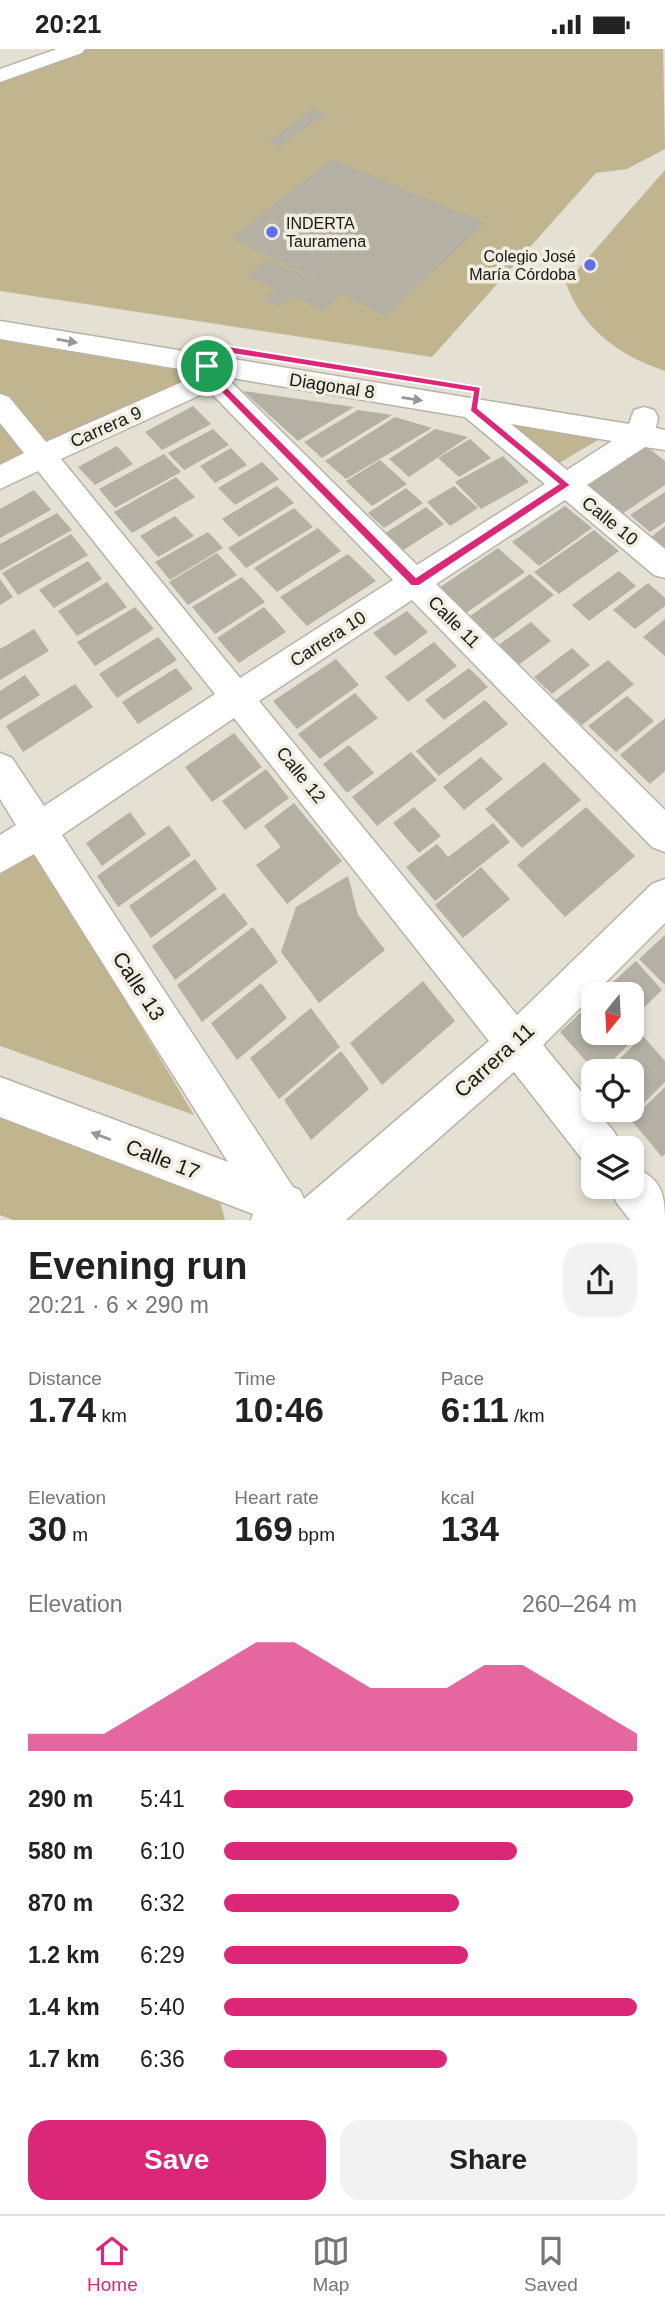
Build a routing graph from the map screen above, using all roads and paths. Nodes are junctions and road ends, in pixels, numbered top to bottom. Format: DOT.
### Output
graph roads {
  1 [pos="44,49"];
  2 [pos="75,49"];
  3 [pos="1,72"];
  4 [pos="0,311"];
  5 [pos="0,330"];
  6 [pos="210,364"];
  7 [pos="476,399"];
  8 [pos="0,404"];
  9 [pos="654,428"];
  10 [pos="44,456"];
  11 [pos="0,478"];
  12 [pos="566,485"];
  13 [pos="665,566"];
  14 [pos="415,583"];
  15 [pos="238,697"];
  16 [pos="0,769"];
  17 [pos="39,831"];
  18 [pos="665,835"];
  19 [pos="0,856"];
  20 [pos="665,897"];
  21 [pos="517,1043"];
  22 [pos="0,1097"];
  23 [pos="591,1136"];
  24 [pos="641,1199"];
  25 [pos="299,1215"];
  26 [pos="658,1220"];
  1 -- 3 [label="street"];
  2 -- 3 [label="street"];
  4 -- 6 [label="street, Diagonal 8"];
  5 -- 6 [label="street, Diagonal 8, one-way"];
  6 -- 7 [label="street, Diagonal 8"];
  6 -- 10 [label="street, Carrera 9"];
  6 -- 14 [label="street, Calle 11"];
  7 -- 9 [label="street, Diagonal 8"];
  7 -- 12 [label="street, Calle 10"];
  8 -- 10 [label="street, Calle 12"];
  9 -- 12 [label="street, Carrera 10"];
  10 -- 11 [label="street, Carrera 9"];
  10 -- 15 [label="street, Calle 12"];
  12 -- 13 [label="street, Calle 10"];
  12 -- 14 [label="street, Carrera 10"];
  14 -- 15 [label="street, Carrera 10"];
  14 -- 18 [label="street, Calle 11"];
  15 -- 17 [label="street, Carrera 10"];
  15 -- 21 [label="street, Calle 12"];
  16 -- 17 [label="street, Calle 13"];
  17 -- 19 [label="street, Carrera 10"];
  17 -- 25 [label="street, Calle 13"];
  20 -- 21 [label="street, Carrera 11"];
  21 -- 23 [label="street, Calle 12"];
  21 -- 25 [label="street, Carrera 11"];
  25 -- 22 [label="street, Calle 17, one-way"];
  24 -- 26 [label="street"];
}
